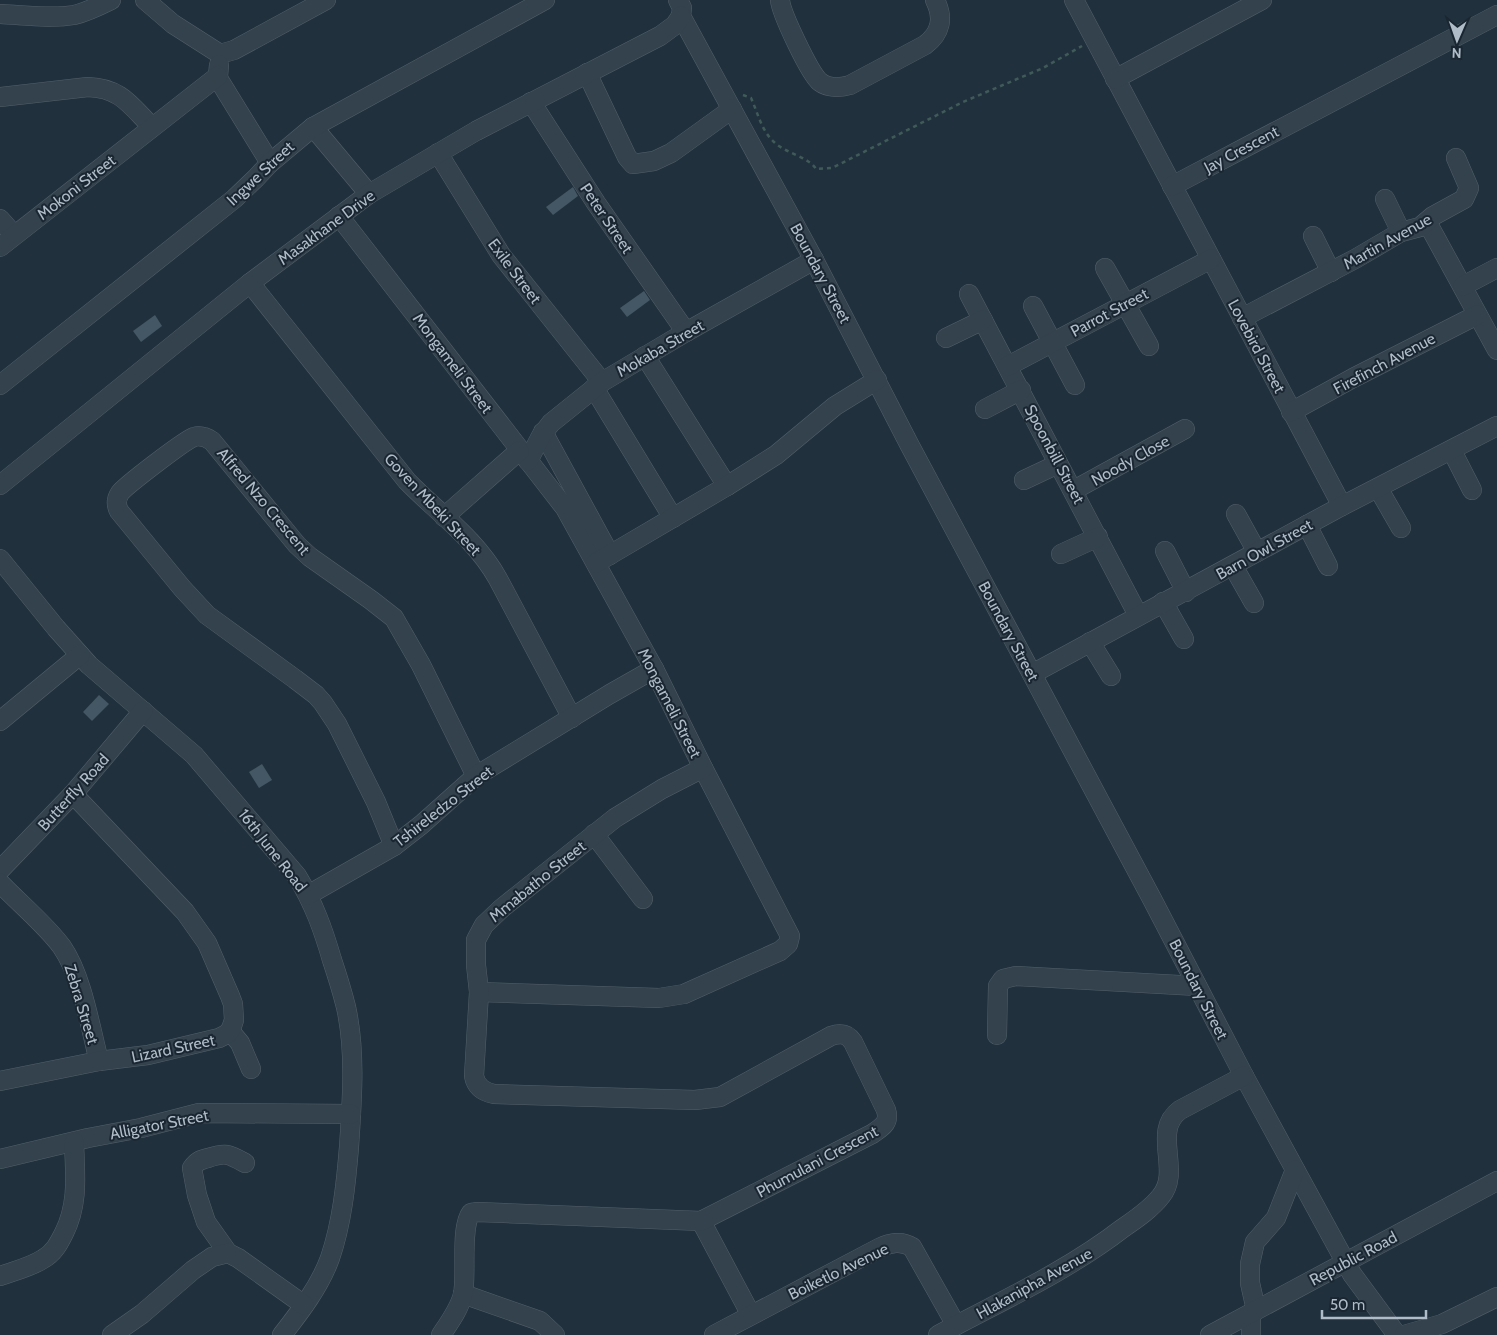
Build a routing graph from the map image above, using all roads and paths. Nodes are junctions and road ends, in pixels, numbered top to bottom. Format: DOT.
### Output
graph roads {
  1 [pos="111,0"];
  2 [pos="145,0"];
  3 [pos="326,0"];
  4 [pos="545,0"];
  5 [pos="780,0"];
  6 [pos="935,0"];
  7 [pos="1074,0"];
  8 [pos="1262,0"];
  9 [pos="680,8"];
  10 [pos="0,14"];
  11 [pos="1497,15"];
  12 [pos="1094,40"];
  13 [pos="220,54"];
  14 [pos="587,73"];
  15 [pos="218,76"];
  16 [pos="1115,80"];
  17 [pos="0,97"];
  18 [pos="531,102"];
  19 [pos="730,104"];
  20 [pos="152,127"];
  21 [pos="312,127"];
  22 [pos="438,152"];
  23 [pos="1456,158"];
  24 [pos="270,162"];
  25 [pos="1172,186"];
  26 [pos="369,194"];
  27 [pos="1385,198"];
  28 [pos="339,216"];
  29 [pos="0,219"];
  30 [pos="1427,222"];
  31 [pos="1401,232"];
  32 [pos="1313,236"];
  33 [pos="7,241"];
  34 [pos="1211,259"];
  35 [pos="814,260"];
  36 [pos="1105,268"];
  37 [pos="1497,268"];
  38 [pos="1331,272"];
  39 [pos="250,283"];
  40 [pos="1462,286"];
  41 [pos="970,294"];
  42 [pos="1125,304"];
  43 [pos="1034,306"];
  44 [pos="1477,315"];
  45 [pos="1242,318"];
  46 [pos="983,320"];
  47 [pos="686,332"];
  48 [pos="946,338"];
  49 [pos="1053,342"];
  50 [pos="1149,346"];
  51 [pos="1497,350"];
  52 [pos="645,356"];
  53 [pos="1008,366"];
  54 [pos="877,380"];
  55 [pos="0,385"];
  56 [pos="598,385"];
  57 [pos="1075,385"];
  58 [pos="1021,390"];
  59 [pos="986,409"];
  60 [pos="1291,412"];
  61 [pos="1497,426"];
  62 [pos="1185,429"];
  63 [pos="543,432"];
  64 [pos="1452,450"];
  65 [pos="523,456"];
  66 [pos="1058,464"];
  67 [pos="1024,480"];
  68 [pos="0,485"];
  69 [pos="727,486"];
  70 [pos="1378,488"];
  71 [pos="1074,490"];
  72 [pos="1472,490"];
  73 [pos="1342,506"];
  74 [pos="1236,514"];
  75 [pos="444,517"];
  76 [pos="673,518"];
  77 [pos="1307,525"];
  78 [pos="1401,528"];
  79 [pos="1098,536"];
  80 [pos="1165,551"];
  81 [pos="1257,552"];
  82 [pos="1061,554"];
  83 [pos="0,559"];
  84 [pos="603,559"];
  85 [pos="1233,566"];
  86 [pos="1328,566"];
  87 [pos="1186,592"];
  88 [pos="1163,602"];
  89 [pos="1254,603"];
  90 [pos="1138,615"];
  91 [pos="1184,640"];
  92 [pos="1090,642"];
  93 [pos="80,655"];
  94 [pos="654,669"];
  95 [pos="1032,674"];
  96 [pos="1111,676"];
  97 [pos="144,711"];
  98 [pos="572,718"];
  99 [pos="0,721"];
  100 [pos="703,768"];
  101 [pos="476,776"];
  102 [pos="73,794"];
  103 [pos="594,834"];
  104 [pos="394,846"];
  105 [pos="0,870"];
  106 [pos="0,884"];
  107 [pos="308,895"];
  108 [pos="644,899"];
  109 [pos="1197,986"];
  110 [pos="479,992"];
  111 [pos="230,1031"];
  112 [pos="997,1035"];
  113 [pos="99,1061"];
  114 [pos="251,1069"];
  115 [pos="1244,1076"];
  116 [pos="0,1081"];
  117 [pos="477,1084"];
  118 [pos="351,1114"];
  119 [pos="74,1142"];
  120 [pos="0,1159"];
  121 [pos="245,1163"];
  122 [pos="1295,1170"];
  123 [pos="1497,1181"];
  124 [pos="701,1221"];
  125 [pos="228,1253"];
  126 [pos="1344,1262"];
  127 [pos="0,1276"];
  128 [pos="463,1294"];
  129 [pos="1497,1296"];
  130 [pos="304,1305"];
  131 [pos="1253,1311"];
  132 [pos="751,1315"];
  133 [pos="956,1325"];
  134 [pos="112,1335"];
  135 [pos="282,1335"];
  136 [pos="442,1335"];
  137 [pos="555,1335"];
  138 [pos="714,1335"];
  139 [pos="938,1335"];
  140 [pos="1210,1335"];
  141 [pos="1251,1335"];
  142 [pos="1397,1335"];
  143 [pos="1404,1335"];
  1 -- 10 [label="street"];
  2 -- 13 [label="street"];
  3 -- 13 [label="street"];
  4 -- 21 [label="street, Ingwe Street"];
  5 -- 6 [label="street"];
  7 -- 12 [label="street"];
  8 -- 16 [label="street"];
  9 -- 14 [label="street, Masakhane Drive"];
  9 -- 19 [label="street, Boundary Street"];
  11 -- 25 [label="street, Jay Crescent"];
  12 -- 16 [label="street"];
  12 -- 19 [label="path"];
  13 -- 15 [label="street"];
  14 -- 18 [label="street, Masakhane Drive"];
  14 -- 19 [label="street"];
  15 -- 20 [label="street, Mokoni Street"];
  15 -- 24 [label="street"];
  16 -- 25 [label="street"];
  17 -- 20 [label="street"];
  18 -- 22 [label="street, Masakhane Drive"];
  18 -- 47 [label="street, Peter Street"];
  19 -- 35 [label="street, Boundary Street"];
  20 -- 33 [label="street, Mokoni Street"];
  21 -- 24 [label="street, Ingwe Street"];
  21 -- 26 [label="street"];
  22 -- 26 [label="street, Masakhane Drive"];
  22 -- 56 [label="street, Exile Street"];
  23 -- 30 [label="street, Martin Avenue"];
  24 -- 55 [label="street, Ingwe Street"];
  25 -- 34 [label="street, Lovebird Street"];
  26 -- 28 [label="street, Masakhane Drive"];
  27 -- 31 [label="street"];
  28 -- 39 [label="street, Masakhane Drive"];
  28 -- 65 [label="street, Mongameli Street"];
  29 -- 33 [label="street"];
  30 -- 31 [label="street, Martin Avenue"];
  30 -- 40 [label="street"];
  31 -- 38 [label="street, Martin Avenue"];
  32 -- 38 [label="street"];
  34 -- 42 [label="street, Parrot Street"];
  34 -- 45 [label="street, Lovebird Street"];
  35 -- 47 [label="street, Mokaba Street"];
  35 -- 54 [label="street, Boundary Street"];
  36 -- 42 [label="street"];
  37 -- 40 [label="street"];
  38 -- 45 [label="street, Martin Avenue"];
  39 -- 68 [label="street, Masakhane Drive"];
  39 -- 75 [label="street, Goven Mbeki Street"];
  40 -- 44 [label="street"];
  41 -- 46 [label="street, Spoonbill Street"];
  42 -- 49 [label="street, Parrot Street"];
  42 -- 50 [label="street"];
  43 -- 49 [label="street"];
  44 -- 51 [label="street"];
  44 -- 60 [label="street, Firefinch Avenue"];
  45 -- 60 [label="street, Lovebird Street"];
  46 -- 48 [label="street"];
  46 -- 53 [label="street, Spoonbill Street"];
  47 -- 52 [label="street, Mokaba Street"];
  49 -- 53 [label="street, Parrot Street"];
  49 -- 57 [label="street"];
  52 -- 56 [label="street, Mokaba Street"];
  52 -- 69 [label="street"];
  53 -- 58 [label="street, Spoonbill Street"];
  54 -- 69 [label="street"];
  54 -- 95 [label="street, Boundary Street"];
  56 -- 63 [label="street, Mokaba Street"];
  56 -- 76 [label="street, Exile Street"];
  58 -- 59 [label="street"];
  58 -- 66 [label="street, Spoonbill Street"];
  60 -- 73 [label="street, Lovebird Street"];
  61 -- 64 [label="street, Barn Owl Street"];
  62 -- 71 [label="street, Noody Close"];
  63 -- 65 [label="street, Mokaba Street"];
  63 -- 84 [label="street"];
  64 -- 70 [label="street, Barn Owl Street"];
  64 -- 72 [label="street"];
  65 -- 75 [label="street, Mokaba Street"];
  65 -- 84 [label="street, Mongameli Street"];
  66 -- 67 [label="street"];
  66 -- 71 [label="street, Spoonbill Street"];
  69 -- 76 [label="street"];
  70 -- 73 [label="street, Barn Owl Street"];
  70 -- 78 [label="street"];
  71 -- 79 [label="street, Spoonbill Street"];
  73 -- 77 [label="street, Barn Owl Street"];
  74 -- 81 [label="street"];
  75 -- 98 [label="street, Goven Mbeki Street"];
  76 -- 84 [label="street"];
  77 -- 81 [label="street, Barn Owl Street"];
  77 -- 86 [label="street"];
  79 -- 82 [label="street"];
  79 -- 90 [label="street, Spoonbill Street"];
  80 -- 87 [label="street"];
  81 -- 85 [label="street, Barn Owl Street"];
  83 -- 93 [label="street, 16th June Road"];
  84 -- 94 [label="street, Mongameli Street"];
  85 -- 87 [label="street, Barn Owl Street"];
  85 -- 89 [label="street"];
  87 -- 88 [label="street, Barn Owl Street"];
  88 -- 90 [label="street, Barn Owl Street"];
  88 -- 91 [label="street"];
  90 -- 92 [label="street, Barn Owl Street"];
  92 -- 95 [label="street, Barn Owl Street"];
  92 -- 96 [label="street"];
  93 -- 97 [label="street, 16th June Road"];
  93 -- 99 [label="street"];
  94 -- 98 [label="street, Tshireledzo Street"];
  94 -- 100 [label="street, Mongameli Street"];
  95 -- 109 [label="street, Boundary Street"];
  97 -- 102 [label="street, Butterfly Road"];
  97 -- 107 [label="street, 16th June Road"];
  98 -- 101 [label="street, Tshireledzo Street"];
  100 -- 103 [label="street, Mmabatho Street"];
  100 -- 110 [label="street, Mongameli Street"];
  101 -- 104 [label="street, Tshireledzo Street"];
  101 -- 104 [label="street, Alfred Nzo Crescent"];
  102 -- 105 [label="street, Butterfly Road"];
  102 -- 111 [label="street, Lizard Street"];
  103 -- 108 [label="street"];
  103 -- 110 [label="street, Mmabatho Street"];
  104 -- 107 [label="street, Tshireledzo Street"];
  106 -- 113 [label="street, Zebra Street"];
  107 -- 118 [label="street, 16th June Road"];
  109 -- 112 [label="street"];
  109 -- 115 [label="street, Boundary Street"];
  110 -- 117 [label="street, Mmabatho Street"];
  111 -- 113 [label="street, Lizard Street"];
  111 -- 114 [label="street"];
  113 -- 116 [label="street, Lizard Street"];
  115 -- 122 [label="street, Boundary Street"];
  115 -- 133 [label="street, Hlakanipha Avenue"];
  117 -- 124 [label="street, Phumulani Crescent"];
  118 -- 119 [label="street, Alligator Street"];
  118 -- 130 [label="street, 16th June Road"];
  119 -- 120 [label="street, Alligator Street"];
  119 -- 127 [label="street"];
  121 -- 125 [label="street"];
  122 -- 126 [label="street, Boundary Street"];
  122 -- 131 [label="street"];
  123 -- 126 [label="street, Republic Road"];
  124 -- 128 [label="street, Phumulani Crescent"];
  124 -- 132 [label="street"];
  125 -- 130 [label="street"];
  125 -- 134 [label="street"];
  126 -- 131 [label="street, Republic Road"];
  126 -- 142 [label="street, Boundary Street"];
  128 -- 136 [label="street"];
  128 -- 137 [label="street"];
  129 -- 143 [label="street"];
  130 -- 135 [label="street, 16th June Road"];
  131 -- 140 [label="street, Republic Road"];
  131 -- 141 [label="street"];
  132 -- 133 [label="street, Boiketlo Avenue"];
  132 -- 138 [label="street, Boiketlo Avenue"];
  133 -- 139 [label="street, Hlakanipha Avenue"];
}
